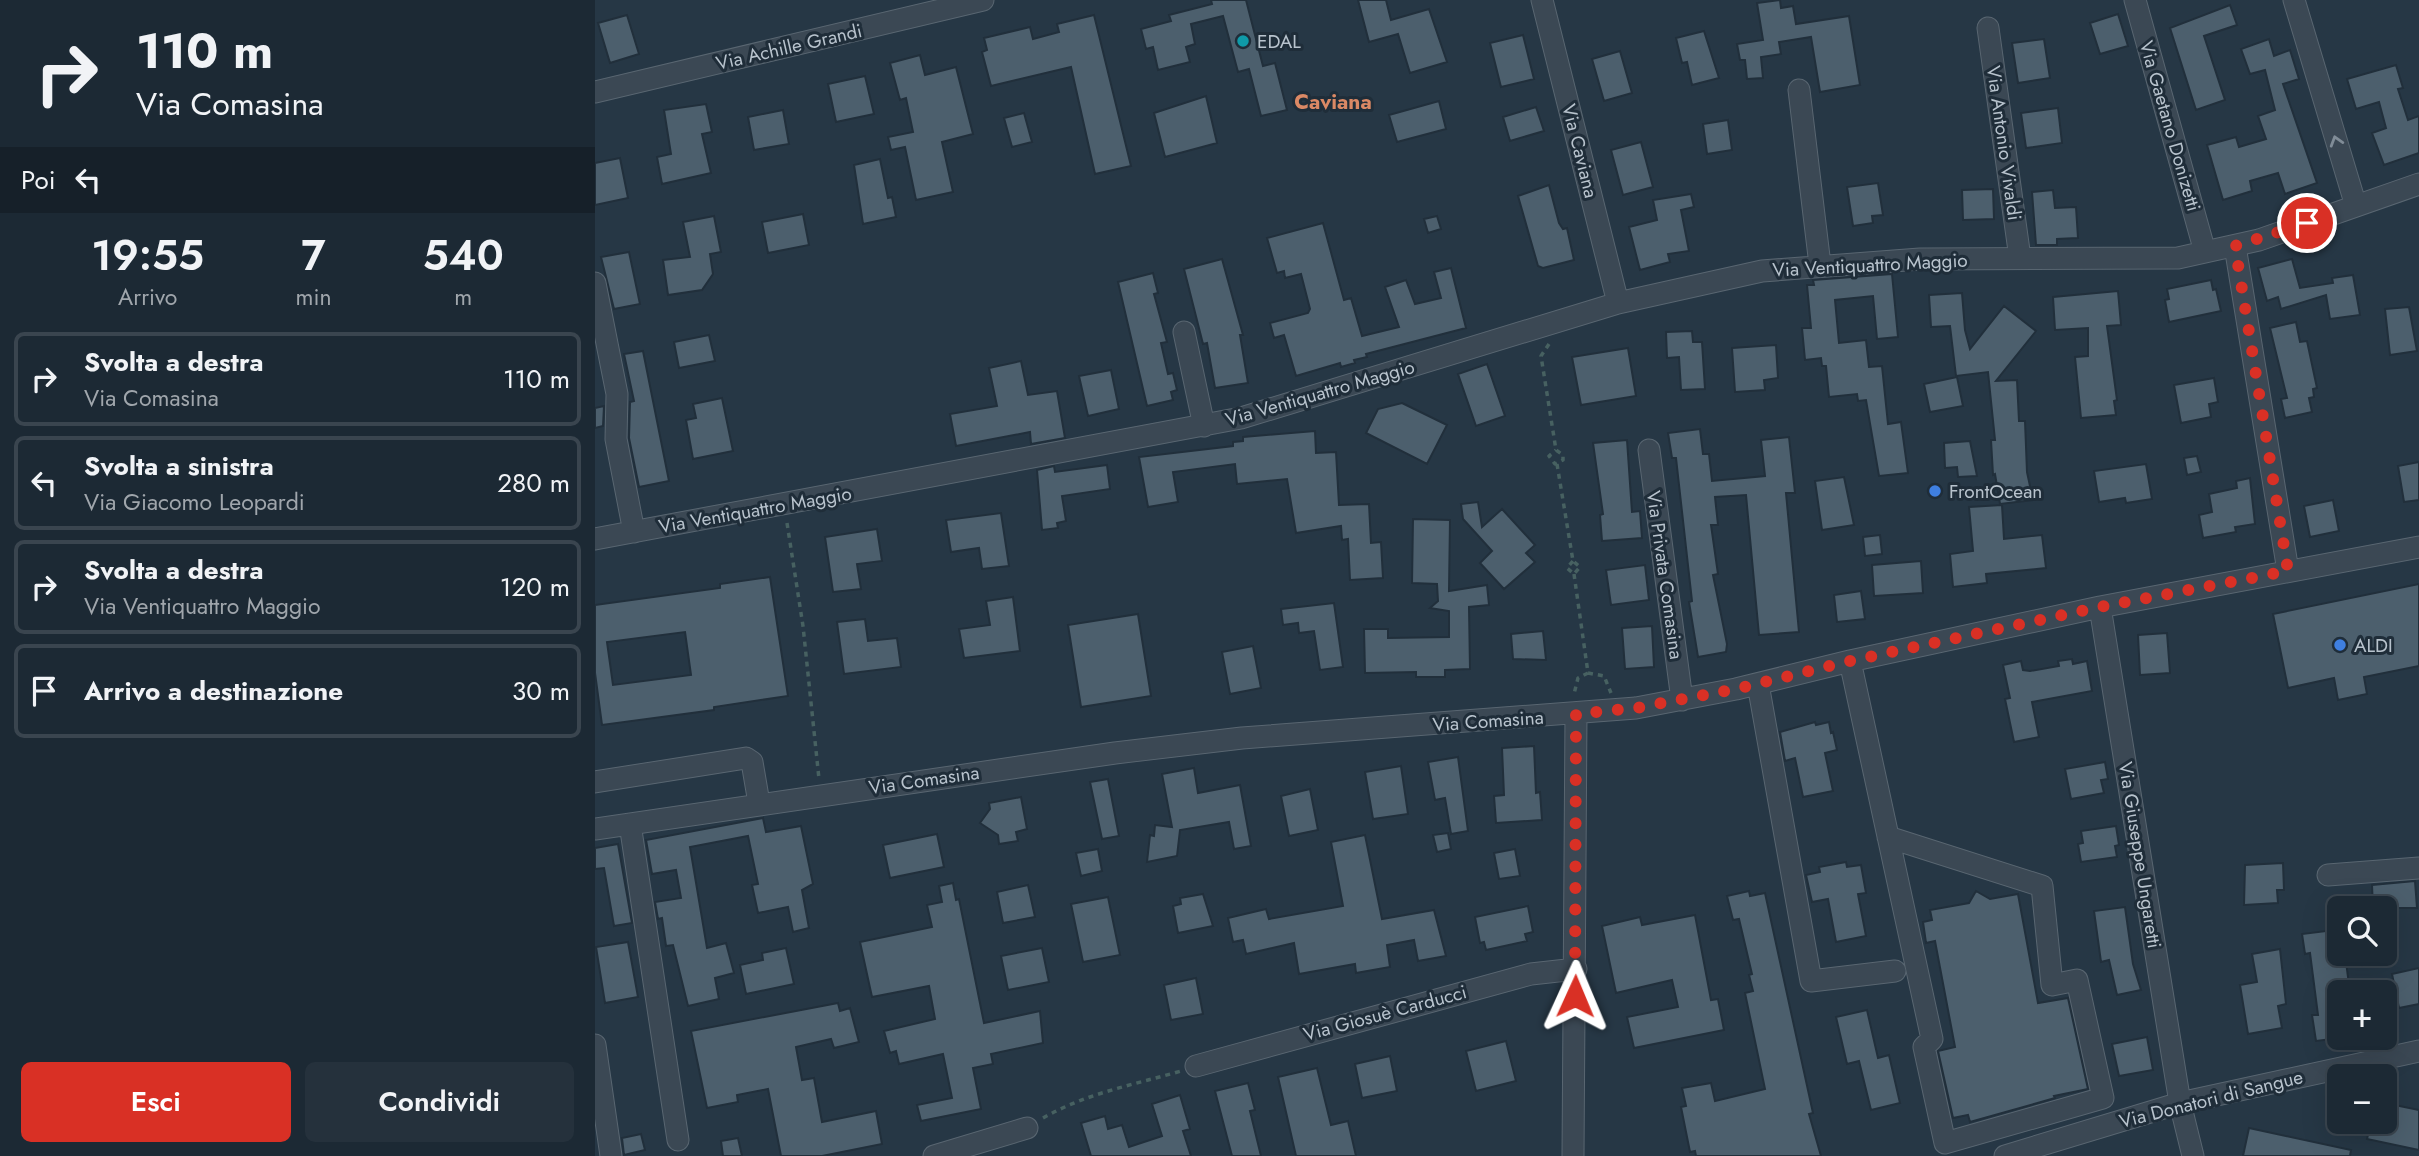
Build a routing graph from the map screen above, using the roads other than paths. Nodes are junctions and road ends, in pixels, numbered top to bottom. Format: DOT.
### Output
graph roads {
  1 [pos="983,0"];
  2 [pos="1542,0"];
  3 [pos="2135,0"];
  4 [pos="2294,0"];
  5 [pos="1988,27"];
  6 [pos="1799,90"];
  7 [pos="595,92"];
  8 [pos="2419,184"];
  9 [pos="2356,206"];
  10 [pos="2235,246"];
  11 [pos="2205,252"];
  12 [pos="2020,258"];
  13 [pos="1820,265"];
  14 [pos="595,283"];
  15 [pos="1618,303"];
  16 [pos="1184,332"];
  17 [pos="1204,426"];
  18 [pos="1649,450"];
  19 [pos="634,531"];
  20 [pos="595,539"];
  21 [pos="2419,547"];
  22 [pos="2288,571"];
  23 [pos="2100,607"];
  24 [pos="1850,661"];
  25 [pos="1758,684"];
  26 [pos="1682,700"];
  27 [pos="1581,705"];
  28 [pos="595,782"];
  29 [pos="759,803"];
  30 [pos="630,824"];
  31 [pos="595,829"];
  32 [pos="1888,837"];
  33 [pos="2419,868"];
  34 [pos="2328,875"];
  35 [pos="1576,969"];
  36 [pos="1895,971"];
  37 [pos="595,1045"];
  38 [pos="2419,1051"];
  39 [pos="1196,1066"];
  40 [pos="2181,1103"];
  41 [pos="1027,1128"];
  42 [pos="678,1140"];
  43 [pos="611,1156"];
  44 [pos="934,1156"];
  45 [pos="1573,1156"];
  46 [pos="2005,1156"];
  47 [pos="2193,1156"];
  1 -- 7 [label="street, Via Achille Grandi"];
  2 -- 15 [label="street, Via Caviana"];
  3 -- 11 [label="street, Via Gaetano Donizetti"];
  9 -- 4 [label="street, one-way"];
  5 -- 12 [label="street, Via Antonio Vivaldi"];
  6 -- 13 [label="street"];
  8 -- 9 [label="street, Via Ventiquattro Maggio"];
  9 -- 10 [label="street, Via Ventiquattro Maggio"];
  10 -- 11 [label="street, Via Ventiquattro Maggio"];
  10 -- 22 [label="street"];
  11 -- 12 [label="street, Via Ventiquattro Maggio"];
  12 -- 13 [label="street, Via Ventiquattro Maggio"];
  13 -- 15 [label="street, Via Ventiquattro Maggio"];
  14 -- 19 [label="street"];
  15 -- 17 [label="street, Via Ventiquattro Maggio"];
  16 -- 17 [label="street, Via Ventiquattro Maggio"];
  17 -- 19 [label="street, Via Ventiquattro Maggio"];
  18 -- 26 [label="street, Via Privata Comasina"];
  19 -- 20 [label="street, Via Ventiquattro Maggio"];
  21 -- 22 [label="street, Via Comasina"];
  22 -- 23 [label="street, Via Comasina"];
  23 -- 24 [label="street, Via Comasina"];
  23 -- 40 [label="street, Via Giuseppe Ungaretti"];
  24 -- 25 [label="street, Via Comasina"];
  24 -- 32 [label="street"];
  25 -- 26 [label="street, Via Comasina"];
  25 -- 36 [label="street"];
  26 -- 27 [label="street, Via Comasina"];
  27 -- 29 [label="street, Via Comasina"];
  27 -- 35 [label="street"];
  28 -- 29 [label="street"];
  29 -- 30 [label="street, Via Comasina"];
  30 -- 31 [label="street, Via Comasina"];
  30 -- 42 [label="street"];
  32 -- 32 [label="street"];
  33 -- 34 [label="street"];
  35 -- 39 [label="street, Via Giosuè Carducci"];
  35 -- 45 [label="street"];
  37 -- 43 [label="street"];
  38 -- 40 [label="street, Via Donatori di Sangue"];
  40 -- 46 [label="street, Via Donatori di Sangue"];
  40 -- 47 [label="street, Via Giuseppe Ungaretti"];
  41 -- 44 [label="street"];
}
